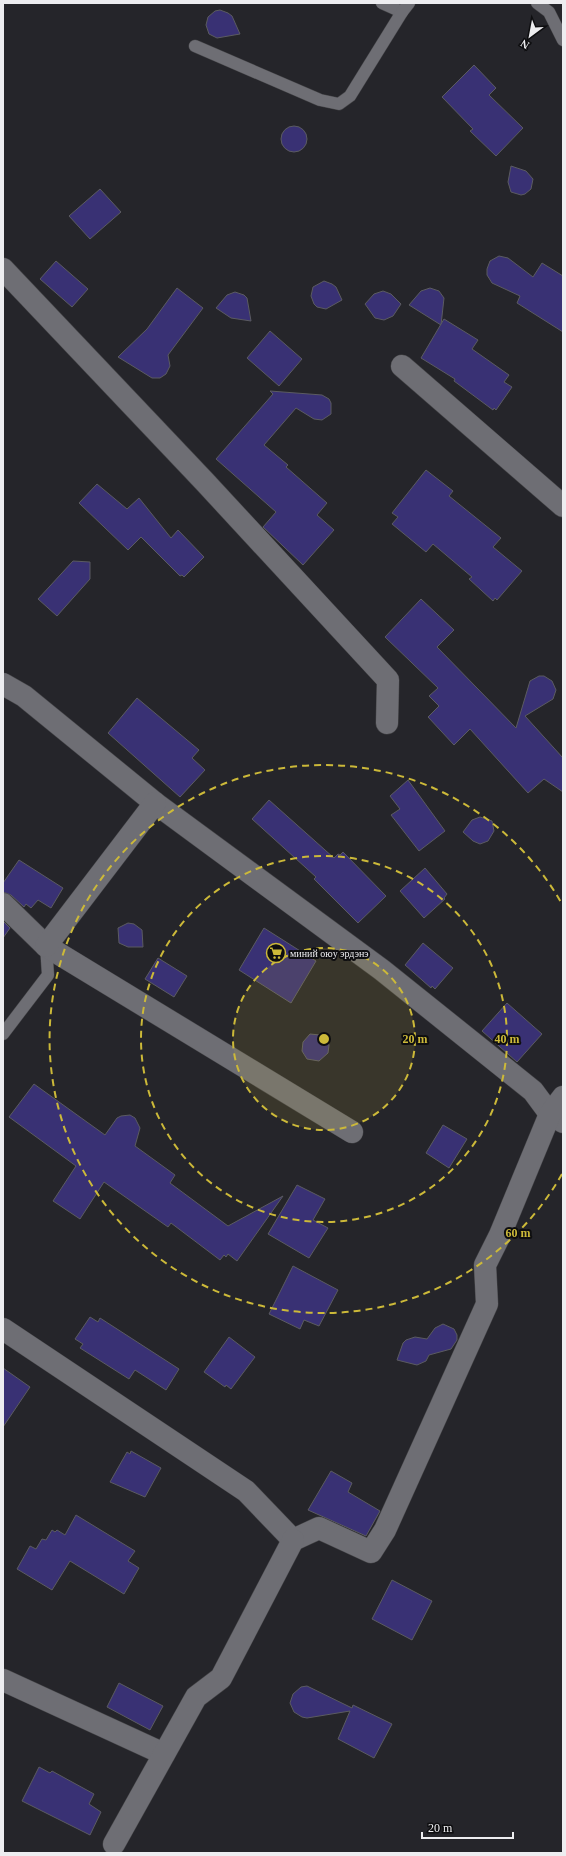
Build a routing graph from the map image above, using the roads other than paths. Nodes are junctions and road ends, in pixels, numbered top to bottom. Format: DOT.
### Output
graph roads {
  1 [pos="382,3"];
  2 [pos="537,3"];
  3 [pos="405,7"];
  4 [pos="563,40"];
  5 [pos="195,46"];
  6 [pos="5,278"];
  7 [pos="402,366"];
  8 [pos="563,506"];
  9 [pos="3,684"];
  10 [pos="387,723"];
  11 [pos="155,803"];
  12 [pos="3,904"];
  13 [pos="46,946"];
  14 [pos="3,1034"];
  15 [pos="563,1097"];
  16 [pos="556,1118"];
  17 [pos="352,1132"];
  18 [pos="3,1328"];
  19 [pos="293,1540"];
  20 [pos="3,1680"];
  21 [pos="164,1754"];
  22 [pos="114,1844"];
  1 -- 3 [label="lane"];
  2 -- 4 [label="lane"];
  3 -- 5 [label="lane"];
  6 -- 10 [label="street"];
  7 -- 8 [label="street"];
  9 -- 11 [label="street"];
  11 -- 13 [label="street"];
  11 -- 16 [label="street"];
  12 -- 13 [label="street"];
  13 -- 14 [label="lane"];
  13 -- 17 [label="street"];
  15 -- 16 [label="street"];
  16 -- 19 [label="street"];
  18 -- 19 [label="street"];
  19 -- 21 [label="street"];
  20 -- 21 [label="street"];
  21 -- 22 [label="street"];
}
